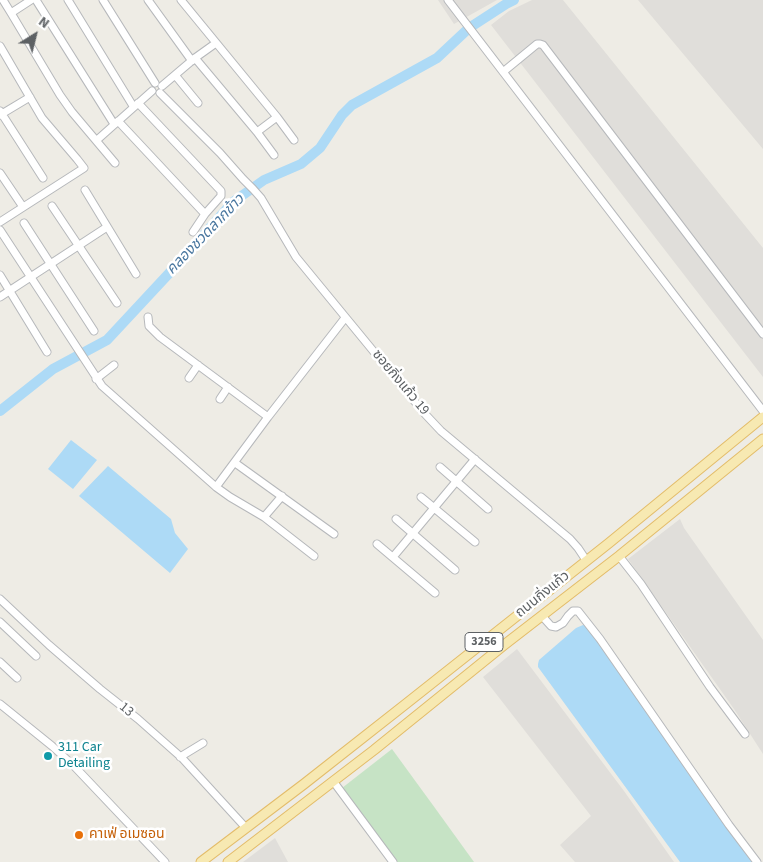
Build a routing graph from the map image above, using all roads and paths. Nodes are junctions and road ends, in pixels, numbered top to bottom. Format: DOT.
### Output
graph roads {
  1 [pos="3,0"];
  2 [pos="31,0"];
  3 [pos="36,0"];
  4 [pos="68,0"];
  5 [pos="103,0"];
  6 [pos="148,0"];
  7 [pos="181,0"];
  8 [pos="448,0"];
  9 [pos="11,13"];
  10 [pos="216,43"];
  11 [pos="0,46"];
  12 [pos="193,60"];
  13 [pos="503,72"];
  14 [pos="175,75"];
  15 [pos="159,87"];
  16 [pos="30,97"];
  17 [pos="198,102"];
  18 [pos="136,104"];
  19 [pos="1,114"];
  20 [pos="277,117"];
  21 [pos="116,122"];
  22 [pos="257,132"];
  23 [pos="97,140"];
  24 [pos="294,140"];
  25 [pos="274,155"];
  26 [pos="115,163"];
  27 [pos="0,173"];
  28 [pos="43,178"];
  29 [pos="85,190"];
  30 [pos="52,206"];
  31 [pos="23,207"];
  32 [pos="205,214"];
  33 [pos="0,222"];
  34 [pos="24,223"];
  35 [pos="107,227"];
  36 [pos="0,230"];
  37 [pos="193,232"];
  38 [pos="78,246"];
  39 [pos="50,264"];
  40 [pos="136,274"];
  41 [pos="0,275"];
  42 [pos="31,277"];
  43 [pos="10,290"];
  44 [pos="0,297"];
  45 [pos="117,303"];
  46 [pos="148,317"];
  47 [pos="346,318"];
  48 [pos="94,331"];
  49 [pos="763,334"];
  50 [pos="47,352"];
  51 [pos="114,364"];
  52 [pos="198,366"];
  53 [pos="189,378"];
  54 [pos="96,379"];
  55 [pos="228,388"];
  56 [pos="220,399"];
  57 [pos="763,411"];
  58 [pos="268,417"];
  59 [pos="763,418"];
  60 [pos="763,439"];
  61 [pos="475,459"];
  62 [pos="238,465"];
  63 [pos="440,466"];
  64 [pos="457,481"];
  65 [pos="216,487"];
  66 [pos="282,496"];
  67 [pos="421,497"];
  68 [pos="434,508"];
  69 [pos="488,509"];
  70 [pos="264,517"];
  71 [pos="396,519"];
  72 [pos="334,534"];
  73 [pos="413,534"];
  74 [pos="475,542"];
  75 [pos="377,544"];
  76 [pos="314,556"];
  77 [pos="619,556"];
  78 [pos="393,557"];
  79 [pos="586,560"];
  80 [pos="455,570"];
  81 [pos="435,593"];
  82 [pos="0,599"];
  83 [pos="542,616"];
  84 [pos="0,622"];
  85 [pos="36,656"];
  86 [pos="0,662"];
  87 [pos="17,678"];
  88 [pos="0,704"];
  89 [pos="745,734"];
  90 [pos="203,743"];
  91 [pos="180,757"];
  92 [pos="333,781"];
  93 [pos="246,828"];
  94 [pos="164,862"];
  95 [pos="201,862"];
  96 [pos="228,862"];
  97 [pos="393,862"];
  98 [pos="757,862"];
  1 -- 9 [label="street"];
  2 -- 9 [label="street"];
  3 -- 21 [label="street"];
  4 -- 18 [label="street"];
  5 -- 15 [label="street, ซอยกิ่งแก้ว 19"];
  6 -- 12 [label="street"];
  7 -- 10 [label="street"];
  8 -- 13 [label="street"];
  9 -- 23 [label="street"];
  10 -- 12 [label="street"];
  10 -- 20 [label="street"];
  11 -- 16 [label="street"];
  12 -- 14 [label="street"];
  12 -- 22 [label="street"];
  13 -- 49 [label="street"];
  13 -- 57 [label="street"];
  14 -- 15 [label="street"];
  14 -- 17 [label="street"];
  15 -- 18 [label="street"];
  15 -- 47 [label="street, ซอยกิ่งแก้ว 19"];
  16 -- 19 [label="street"];
  16 -- 31 [label="street"];
  18 -- 21 [label="street"];
  18 -- 32 [label="street"];
  19 -- 28 [label="street"];
  20 -- 22 [label="street"];
  20 -- 24 [label="street"];
  21 -- 23 [label="street"];
  21 -- 32 [label="street"];
  22 -- 25 [label="street"];
  23 -- 26 [label="street"];
  27 -- 31 [label="street"];
  29 -- 35 [label="street"];
  30 -- 38 [label="street"];
  31 -- 33 [label="street"];
  32 -- 37 [label="street"];
  34 -- 39 [label="street"];
  35 -- 38 [label="street"];
  35 -- 40 [label="street"];
  36 -- 42 [label="street"];
  38 -- 39 [label="street"];
  38 -- 45 [label="street"];
  39 -- 42 [label="street"];
  39 -- 48 [label="street"];
  41 -- 43 [label="street"];
  42 -- 43 [label="street"];
  42 -- 54 [label="street"];
  43 -- 44 [label="street"];
  43 -- 50 [label="street"];
  46 -- 52 [label="street"];
  47 -- 58 [label="street"];
  47 -- 61 [label="street, ซอยกิ่งแก้ว 19"];
  51 -- 54 [label="street"];
  52 -- 53 [label="street"];
  52 -- 55 [label="street"];
  54 -- 65 [label="street"];
  55 -- 56 [label="street"];
  55 -- 58 [label="street"];
  58 -- 65 [label="street"];
  59 -- 79 [label="main road, ถนนกิ่งแก้ว / 3256"];
  60 -- 77 [label="main road, ถนนกิ่งแก้ว / 3256"];
  61 -- 64 [label="street"];
  61 -- 79 [label="street, ซอยกิ่งแก้ว 19"];
  62 -- 66 [label="street"];
  63 -- 64 [label="street"];
  64 -- 68 [label="street"];
  64 -- 69 [label="street"];
  65 -- 70 [label="street"];
  66 -- 70 [label="street"];
  66 -- 72 [label="street"];
  67 -- 68 [label="street"];
  68 -- 73 [label="street"];
  68 -- 74 [label="street"];
  70 -- 76 [label="street"];
  71 -- 73 [label="street"];
  73 -- 78 [label="street"];
  73 -- 80 [label="street"];
  75 -- 78 [label="street"];
  77 -- 83 [label="main road, ถนนกิ่งแก้ว / 3256"];
  77 -- 89 [label="street"];
  78 -- 81 [label="street"];
  79 -- 93 [label="main road, ถนนกิ่งแก้ว / 3256"];
  82 -- 91 [label="street, 13"];
  83 -- 92 [label="main road, ถนนกิ่งแก้ว / 3256"];
  83 -- 98 [label="street"];
  84 -- 85 [label="street"];
  86 -- 87 [label="street"];
  88 -- 94 [label="street"];
  90 -- 91 [label="street"];
  91 -- 93 [label="street, 13"];
  92 -- 96 [label="main road, ถนนกิ่งแก้ว / 3256"];
  92 -- 97 [label="street"];
  93 -- 95 [label="main road, ถนนกิ่งแก้ว / 3256"];
}
